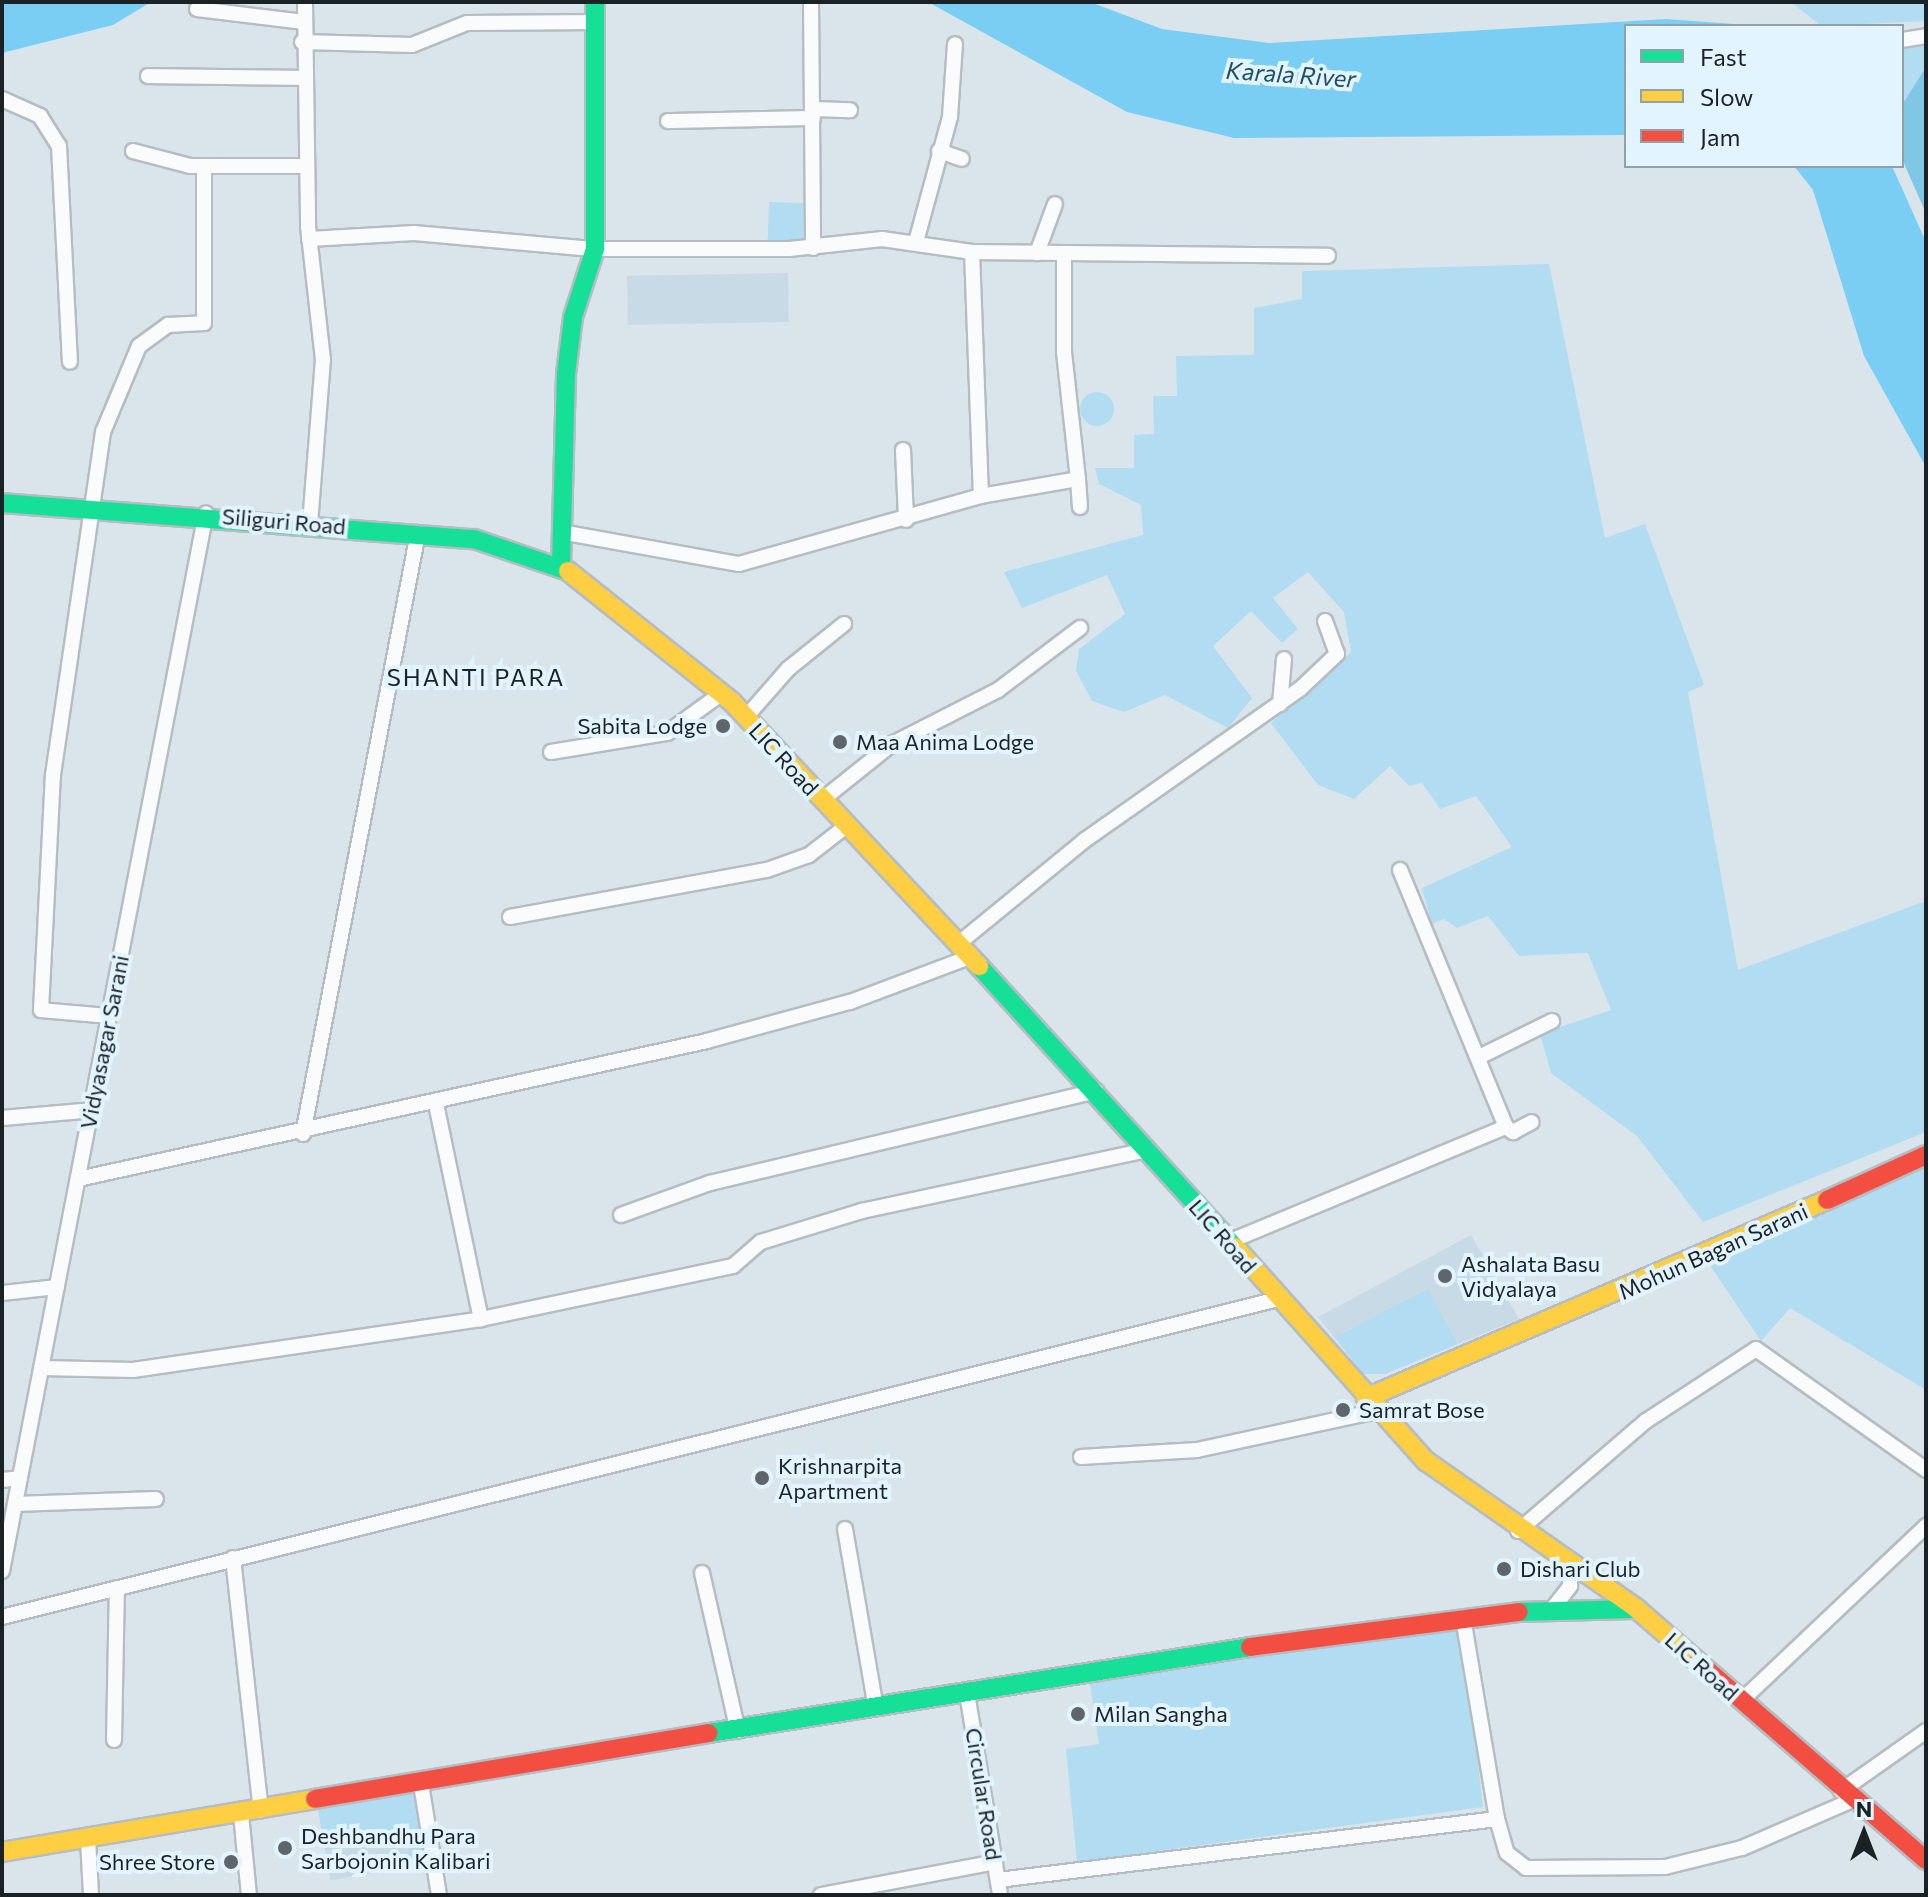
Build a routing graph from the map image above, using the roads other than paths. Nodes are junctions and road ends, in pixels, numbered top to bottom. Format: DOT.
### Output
graph roads {
  1 [pos="305,2"];
  2 [pos="595,2"];
  3 [pos="811,2"];
  4 [pos="197,9"];
  5 [pos="304,22"];
  6 [pos="596,22"];
  7 [pos="1926,36"];
  8 [pos="1904,40"];
  9 [pos="302,42"];
  10 [pos="955,44"];
  11 [pos="148,76"];
  12 [pos="303,78"];
  13 [pos="2,99"];
  14 [pos="850,110"];
  15 [pos="813,113"];
  16 [pos="668,121"];
  17 [pos="133,151"];
  18 [pos="939,151"];
  19 [pos="962,159"];
  20 [pos="307,166"];
  21 [pos="204,167"];
  22 [pos="1055,204"];
  23 [pos="309,239"];
  24 [pos="916,242"];
  25 [pos="813,248"];
  26 [pos="595,249"];
  27 [pos="972,252"];
  28 [pos="1037,253"];
  29 [pos="1064,253"];
  30 [pos="1328,256"];
  31 [pos="70,362"];
  32 [pos="903,450"];
  33 [pos="1078,479"];
  34 [pos="981,496"];
  35 [pos="2,503"];
  36 [pos="88,506"];
  37 [pos="1080,507"];
  38 [pos="206,513"];
  39 [pos="906,520"];
  40 [pos="310,523"];
  41 [pos="561,532"];
  42 [pos="418,533"];
  43 [pos="561,566"];
  44 [pos="1325,621"];
  45 [pos="844,624"];
  46 [pos="1080,628"];
  47 [pos="1284,659"];
  48 [pos="722,693"];
  49 [pos="1280,704"];
  50 [pos="746,717"];
  51 [pos="551,752"];
  52 [pos="822,800"];
  53 [pos="845,827"];
  54 [pos="1400,870"];
  55 [pos="510,917"];
  56 [pos="964,950"];
  57 [pos="109,1016"];
  58 [pos="1552,1021"];
  59 [pos="1483,1055"];
  60 [pos="1096,1091"];
  61 [pos="436,1104"];
  62 [pos="93,1110"];
  63 [pos="2,1118"];
  64 [pos="1532,1122"];
  65 [pos="1506,1127"];
  66 [pos="303,1134"];
  67 [pos="1147,1150"];
  68 [pos="1926,1155"];
  69 [pos="78,1179"];
  70 [pos="621,1215"];
  71 [pos="1228,1242"];
  72 [pos="57,1287"];
  73 [pos="2,1293"];
  74 [pos="1278,1299"];
  75 [pos="481,1319"];
  76 [pos="41,1368"];
  77 [pos="1372,1404"];
  78 [pos="1081,1457"];
  79 [pos="1926,1470"];
  80 [pos="20,1478"];
  81 [pos="2,1480"];
  82 [pos="156,1499"];
  83 [pos="15,1504"];
  84 [pos="1926,1526"];
  85 [pos="845,1529"];
  86 [pos="1518,1531"];
  87 [pos="233,1558"];
  88 [pos="1571,1567"];
  89 [pos="2,1571"];
  90 [pos="702,1573"];
  91 [pos="117,1588"];
  92 [pos="1553,1608"];
  93 [pos="1637,1609"];
  94 [pos="2,1617"];
  95 [pos="1463,1619"];
  96 [pos="967,1693"];
  97 [pos="1741,1701"];
  98 [pos="876,1708"];
  99 [pos="738,1731"];
  100 [pos="1926,1731"];
  101 [pos="114,1740"];
  102 [pos="421,1784"];
  103 [pos="1847,1796"];
  104 [pos="261,1810"];
  105 [pos="241,1814"];
  106 [pos="1497,1819"];
  107 [pos="88,1839"];
  108 [pos="2,1852"];
  109 [pos="1926,1860"];
  110 [pos="995,1862"];
  111 [pos="999,1887"];
  112 [pos="91,1895"];
  113 [pos="249,1895"];
  114 [pos="439,1895"];
  115 [pos="821,1895"];
  1 -- 5 [label="street"];
  2 -- 6 [label="main road"];
  3 -- 15 [label="street"];
  4 -- 5 [label="street"];
  5 -- 9 [label="street"];
  6 -- 9 [label="street"];
  6 -- 26 [label="main road"];
  7 -- 8 [label="street"];
  9 -- 12 [label="street"];
  10 -- 18 [label="street"];
  11 -- 12 [label="street"];
  12 -- 20 [label="street"];
  13 -- 31 [label="street"];
  14 -- 15 [label="street"];
  15 -- 16 [label="street"];
  15 -- 25 [label="street"];
  17 -- 21 [label="street"];
  18 -- 19 [label="street"];
  18 -- 24 [label="street"];
  20 -- 21 [label="street"];
  20 -- 23 [label="street"];
  21 -- 36 [label="street"];
  22 -- 28 [label="street"];
  23 -- 26 [label="street"];
  23 -- 40 [label="street"];
  24 -- 25 [label="street"];
  24 -- 27 [label="street"];
  25 -- 26 [label="street"];
  26 -- 41 [label="main road"];
  27 -- 28 [label="street"];
  27 -- 34 [label="street"];
  28 -- 29 [label="street"];
  29 -- 30 [label="street"];
  29 -- 33 [label="street"];
  32 -- 39 [label="street"];
  33 -- 34 [label="street"];
  33 -- 37 [label="street"];
  34 -- 39 [label="street"];
  35 -- 36 [label="main road, Siliguri Road"];
  36 -- 38 [label="main road, Siliguri Road"];
  36 -- 57 [label="street"];
  38 -- 40 [label="main road, Siliguri Road"];
  38 -- 57 [label="street, Vidyasagar Sarani"];
  39 -- 41 [label="street"];
  40 -- 42 [label="main road, Siliguri Road"];
  41 -- 43 [label="main road"];
  42 -- 43 [label="main road, Siliguri Road"];
  42 -- 66 [label="street"];
  43 -- 48 [label="main road, LIC Road"];
  44 -- 49 [label="street"];
  45 -- 50 [label="street"];
  46 -- 52 [label="street"];
  47 -- 49 [label="street"];
  48 -- 50 [label="main road, LIC Road"];
  48 -- 51 [label="street"];
  49 -- 56 [label="street"];
  50 -- 52 [label="main road, LIC Road"];
  52 -- 53 [label="main road, LIC Road"];
  53 -- 55 [label="street"];
  53 -- 56 [label="main road, LIC Road"];
  54 -- 59 [label="street"];
  56 -- 60 [label="main road, LIC Road"];
  56 -- 61 [label="street"];
  57 -- 62 [label="street, Vidyasagar Sarani"];
  58 -- 59 [label="street"];
  59 -- 65 [label="street"];
  60 -- 67 [label="main road, LIC Road"];
  60 -- 70 [label="street"];
  61 -- 66 [label="street"];
  61 -- 75 [label="street"];
  62 -- 63 [label="street"];
  62 -- 69 [label="street, Vidyasagar Sarani"];
  64 -- 65 [label="street"];
  65 -- 71 [label="street"];
  66 -- 69 [label="street"];
  67 -- 71 [label="main road, LIC Road"];
  67 -- 75 [label="street"];
  68 -- 77 [label="main road, Mohun Bagan Sarani"];
  69 -- 72 [label="street, Vidyasagar Sarani"];
  71 -- 74 [label="main road, LIC Road"];
  72 -- 73 [label="street"];
  72 -- 76 [label="street, Vidyasagar Sarani"];
  74 -- 77 [label="main road, LIC Road"];
  74 -- 87 [label="street"];
  75 -- 76 [label="street"];
  76 -- 80 [label="street, Vidyasagar Sarani"];
  77 -- 78 [label="street"];
  77 -- 86 [label="main road, LIC Road"];
  79 -- 86 [label="street"];
  80 -- 81 [label="street"];
  80 -- 83 [label="street, Vidyasagar Sarani"];
  82 -- 83 [label="street"];
  83 -- 89 [label="street, Vidyasagar Sarani"];
  84 -- 97 [label="street"];
  85 -- 98 [label="street"];
  86 -- 88 [label="main road, LIC Road"];
  87 -- 91 [label="street"];
  87 -- 104 [label="street"];
  88 -- 92 [label="street"];
  88 -- 93 [label="main road, LIC Road"];
  90 -- 99 [label="street"];
  91 -- 94 [label="street"];
  91 -- 101 [label="street"];
  92 -- 93 [label="main road"];
  92 -- 95 [label="main road"];
  93 -- 97 [label="main road, LIC Road"];
  95 -- 96 [label="main road"];
  95 -- 106 [label="street"];
  96 -- 98 [label="main road"];
  96 -- 110 [label="street, Circular Road"];
  97 -- 103 [label="main road, LIC Road"];
  98 -- 99 [label="main road"];
  99 -- 102 [label="main road"];
  100 -- 103 [label="street"];
  102 -- 104 [label="main road"];
  102 -- 114 [label="street"];
  103 -- 106 [label="street"];
  103 -- 109 [label="main road, LIC Road"];
  104 -- 105 [label="main road"];
  105 -- 107 [label="main road"];
  105 -- 113 [label="street"];
  106 -- 111 [label="street"];
  107 -- 108 [label="main road"];
  107 -- 112 [label="street"];
  110 -- 111 [label="street, Circular Road"];
  110 -- 115 [label="street"];
}
